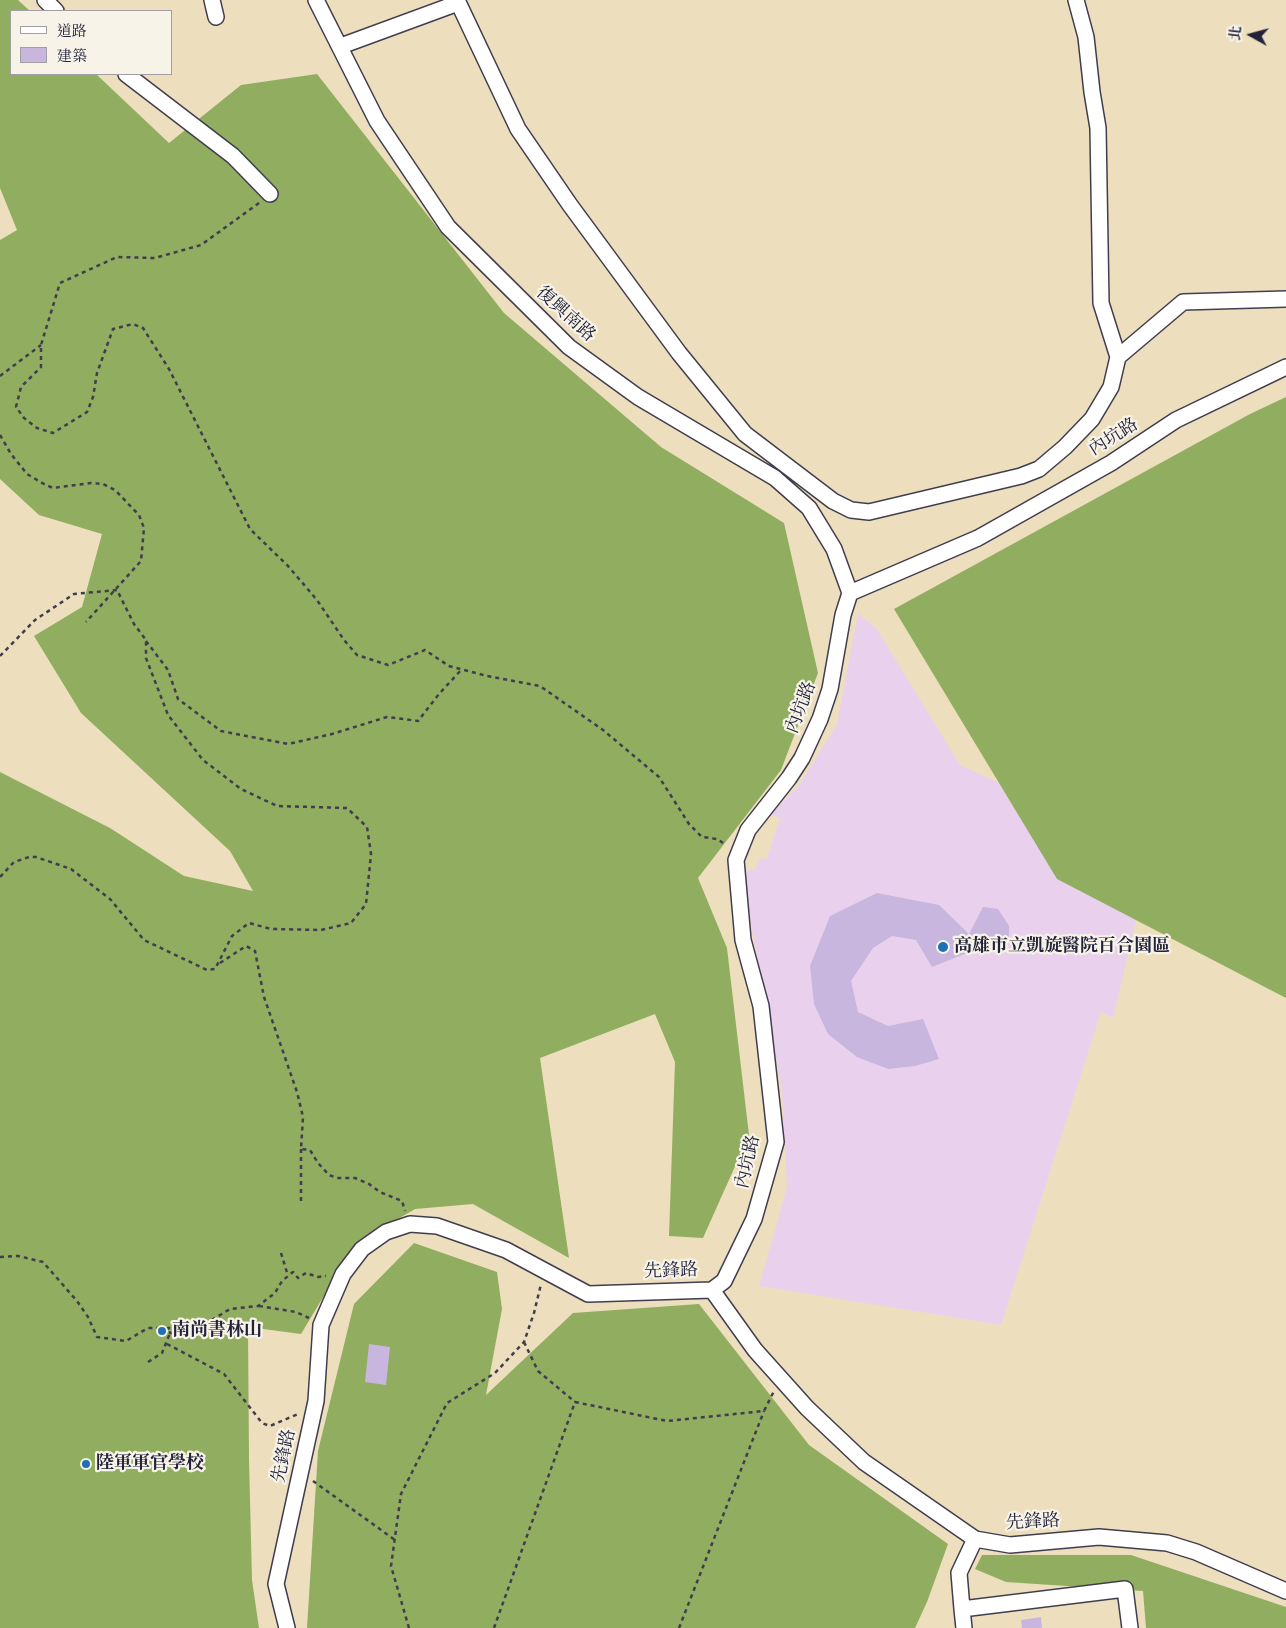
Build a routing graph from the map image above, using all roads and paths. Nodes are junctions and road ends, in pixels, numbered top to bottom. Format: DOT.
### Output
graph roads {
  1 [pos="45,0"];
  2 [pos="212,0"];
  3 [pos="316,0"];
  4 [pos="1076,0"];
  5 [pos="458,1"];
  6 [pos="55,10"];
  7 [pos="216,17"];
  8 [pos="341,46"];
  9 [pos="127,75"];
  10 [pos="270,194"];
  11 [pos="1286,300"];
  12 [pos="41,345"];
  13 [pos="1118,357"];
  14 [pos="1286,367"];
  15 [pos="0,376"];
  16 [pos="0,435"];
  17 [pos="117,590"];
  18 [pos="850,593"];
  19 [pos="86,622"];
  20 [pos="146,640"];
  21 [pos="0,656"];
  22 [pos="462,669"];
  23 [pos="742,847"];
  24 [pos="0,878"];
  25 [pos="219,963"];
  26 [pos="301,1149"];
  27 [pos="301,1201"];
  28 [pos="410,1224"];
  29 [pos="281,1253"];
  30 [pos="0,1257"];
  31 [pos="544,1270"];
  32 [pos="343,1274"];
  33 [pos="288,1276"];
  34 [pos="712,1290"];
  35 [pos="258,1306"];
  36 [pos="321,1325"];
  37 [pos="170,1333"];
  38 [pos="524,1342"];
  39 [pos="167,1344"];
  40 [pos="148,1362"];
  41 [pos="780,1378"];
  42 [pos="316,1401"];
  43 [pos="575,1402"];
  44 [pos="764,1411"];
  45 [pos="299,1478"];
  46 [pos="974,1539"];
  47 [pos="395,1540"];
  48 [pos="1286,1591"];
  49 [pos="962,1609"];
  50 [pos="287,1628"];
  51 [pos="409,1628"];
  52 [pos="494,1628"];
  53 [pos="679,1628"];
  54 [pos="964,1628"];
  55 [pos="1130,1628"];
  1 -- 6 [label="street"];
  2 -- 7 [label="street"];
  3 -- 8 [label="street, 復興南路"];
  4 -- 13 [label="street"];
  5 -- 8 [label="street"];
  5 -- 13 [label="street"];
  8 -- 18 [label="street, 復興南路"];
  9 -- 10 [label="street"];
  10 -- 12 [label="path"];
  11 -- 13 [label="street"];
  12 -- 15 [label="path"];
  12 -- 22 [label="path"];
  14 -- 18 [label="street, 內坑路"];
  16 -- 17 [label="path"];
  17 -- 19 [label="path"];
  17 -- 20 [label="path"];
  17 -- 21 [label="path"];
  18 -- 23 [label="street, 內坑路"];
  20 -- 22 [label="path"];
  20 -- 25 [label="path"];
  22 -- 23 [label="path"];
  23 -- 34 [label="street, 內坑路"];
  24 -- 25 [label="path"];
  25 -- 26 [label="path"];
  26 -- 27 [label="path"];
  26 -- 28 [label="path"];
  28 -- 31 [label="street, 先鋒路"];
  28 -- 32 [label="street, 先鋒路"];
  29 -- 33 [label="path"];
  30 -- 37 [label="path"];
  31 -- 34 [label="street, 先鋒路"];
  31 -- 38 [label="path"];
  32 -- 33 [label="path"];
  32 -- 36 [label="street, 先鋒路"];
  33 -- 35 [label="path"];
  34 -- 41 [label="street, 先鋒路"];
  35 -- 36 [label="path"];
  35 -- 37 [label="path"];
  36 -- 42 [label="street, 先鋒路"];
  37 -- 39 [label="path"];
  38 -- 43 [label="path"];
  38 -- 47 [label="path"];
  39 -- 40 [label="path"];
  39 -- 42 [label="path"];
  41 -- 44 [label="path"];
  41 -- 46 [label="street, 先鋒路"];
  42 -- 45 [label="street, 先鋒路"];
  43 -- 44 [label="path"];
  43 -- 52 [label="path"];
  44 -- 53 [label="path"];
  45 -- 47 [label="path"];
  45 -- 50 [label="street, 先鋒路"];
  46 -- 48 [label="street, 先鋒路"];
  46 -- 49 [label="street"];
  47 -- 51 [label="path"];
  49 -- 54 [label="street"];
  49 -- 55 [label="street"];
}
